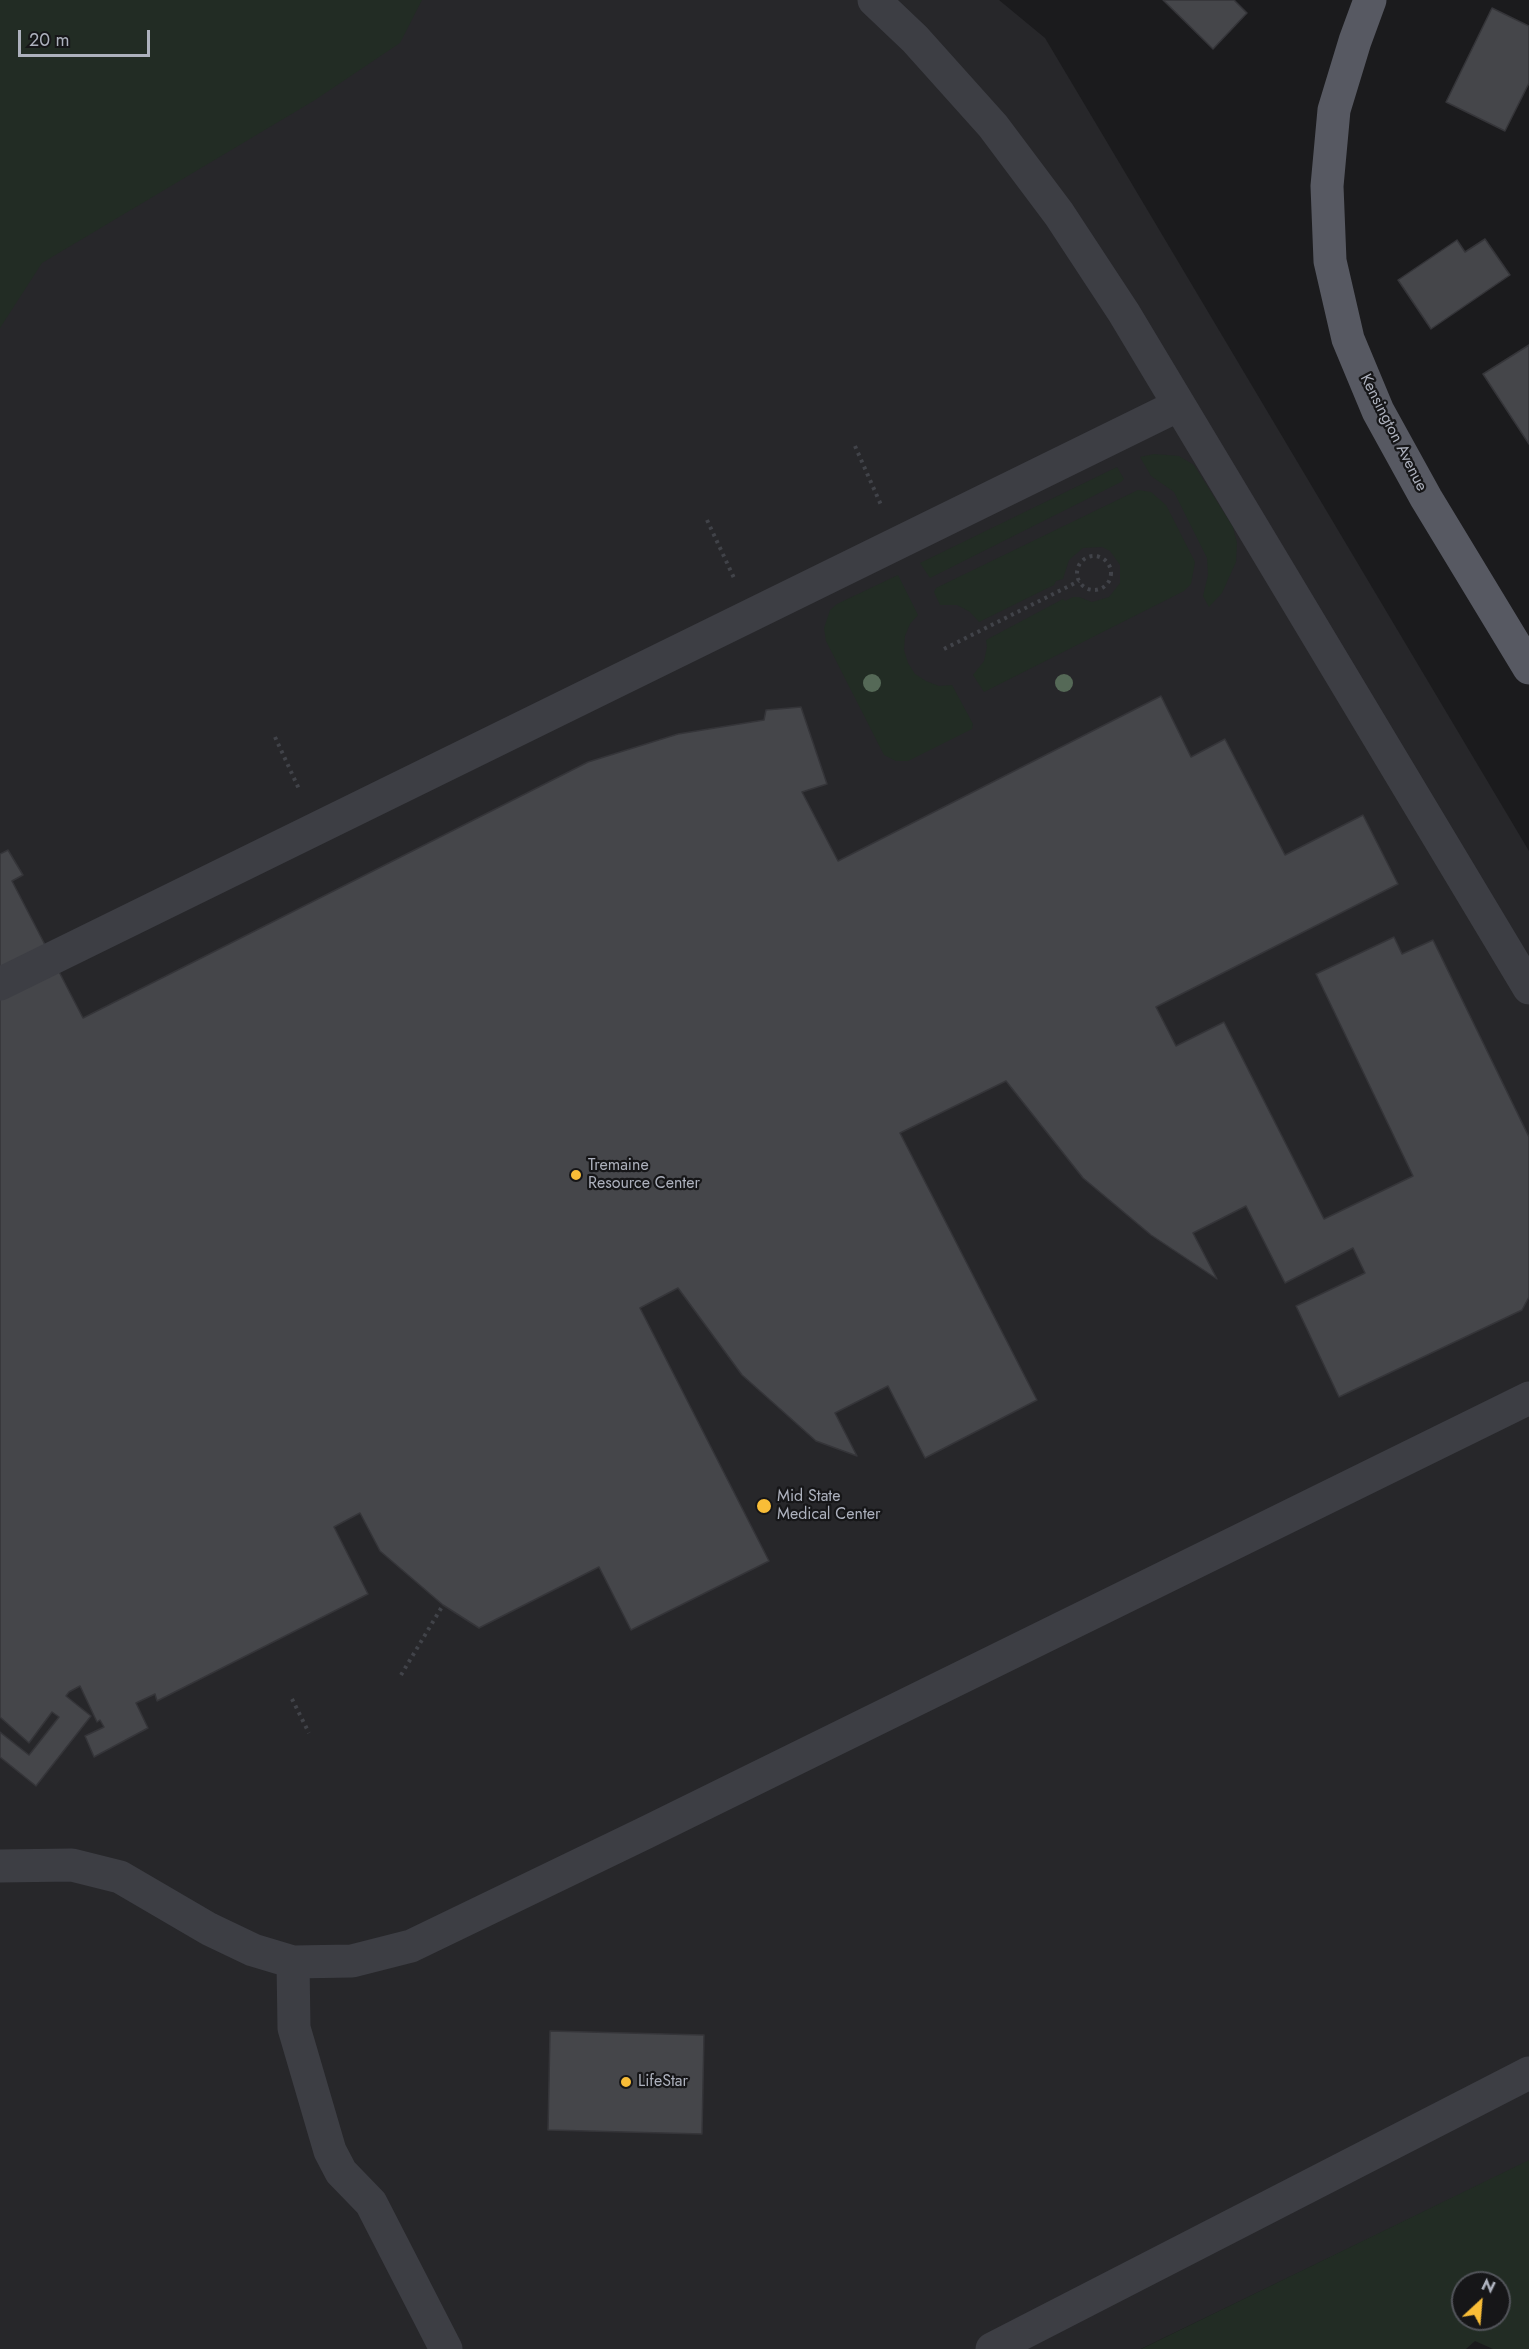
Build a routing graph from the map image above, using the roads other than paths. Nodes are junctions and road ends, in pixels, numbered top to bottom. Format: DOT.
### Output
graph roads {
  1 [pos="874,0"];
  2 [pos="1370,0"];
  3 [pos="1179,405"];
  4 [pos="1529,668"];
  5 [pos="0,984"];
  6 [pos="1529,988"];
  7 [pos="1529,1398"];
  8 [pos="0,1866"];
  9 [pos="293,1962"];
  10 [pos="1529,2073"];
  11 [pos="446,2349"];
  12 [pos="992,2349"];
  1 -- 3 [label="lane"];
  2 -- 4 [label="main road, Kensington Avenue"];
  3 -- 5 [label="lane"];
  3 -- 6 [label="lane"];
  7 -- 9 [label="lane"];
  8 -- 9 [label="lane"];
  9 -- 11 [label="lane"];
  10 -- 12 [label="lane"];
}
